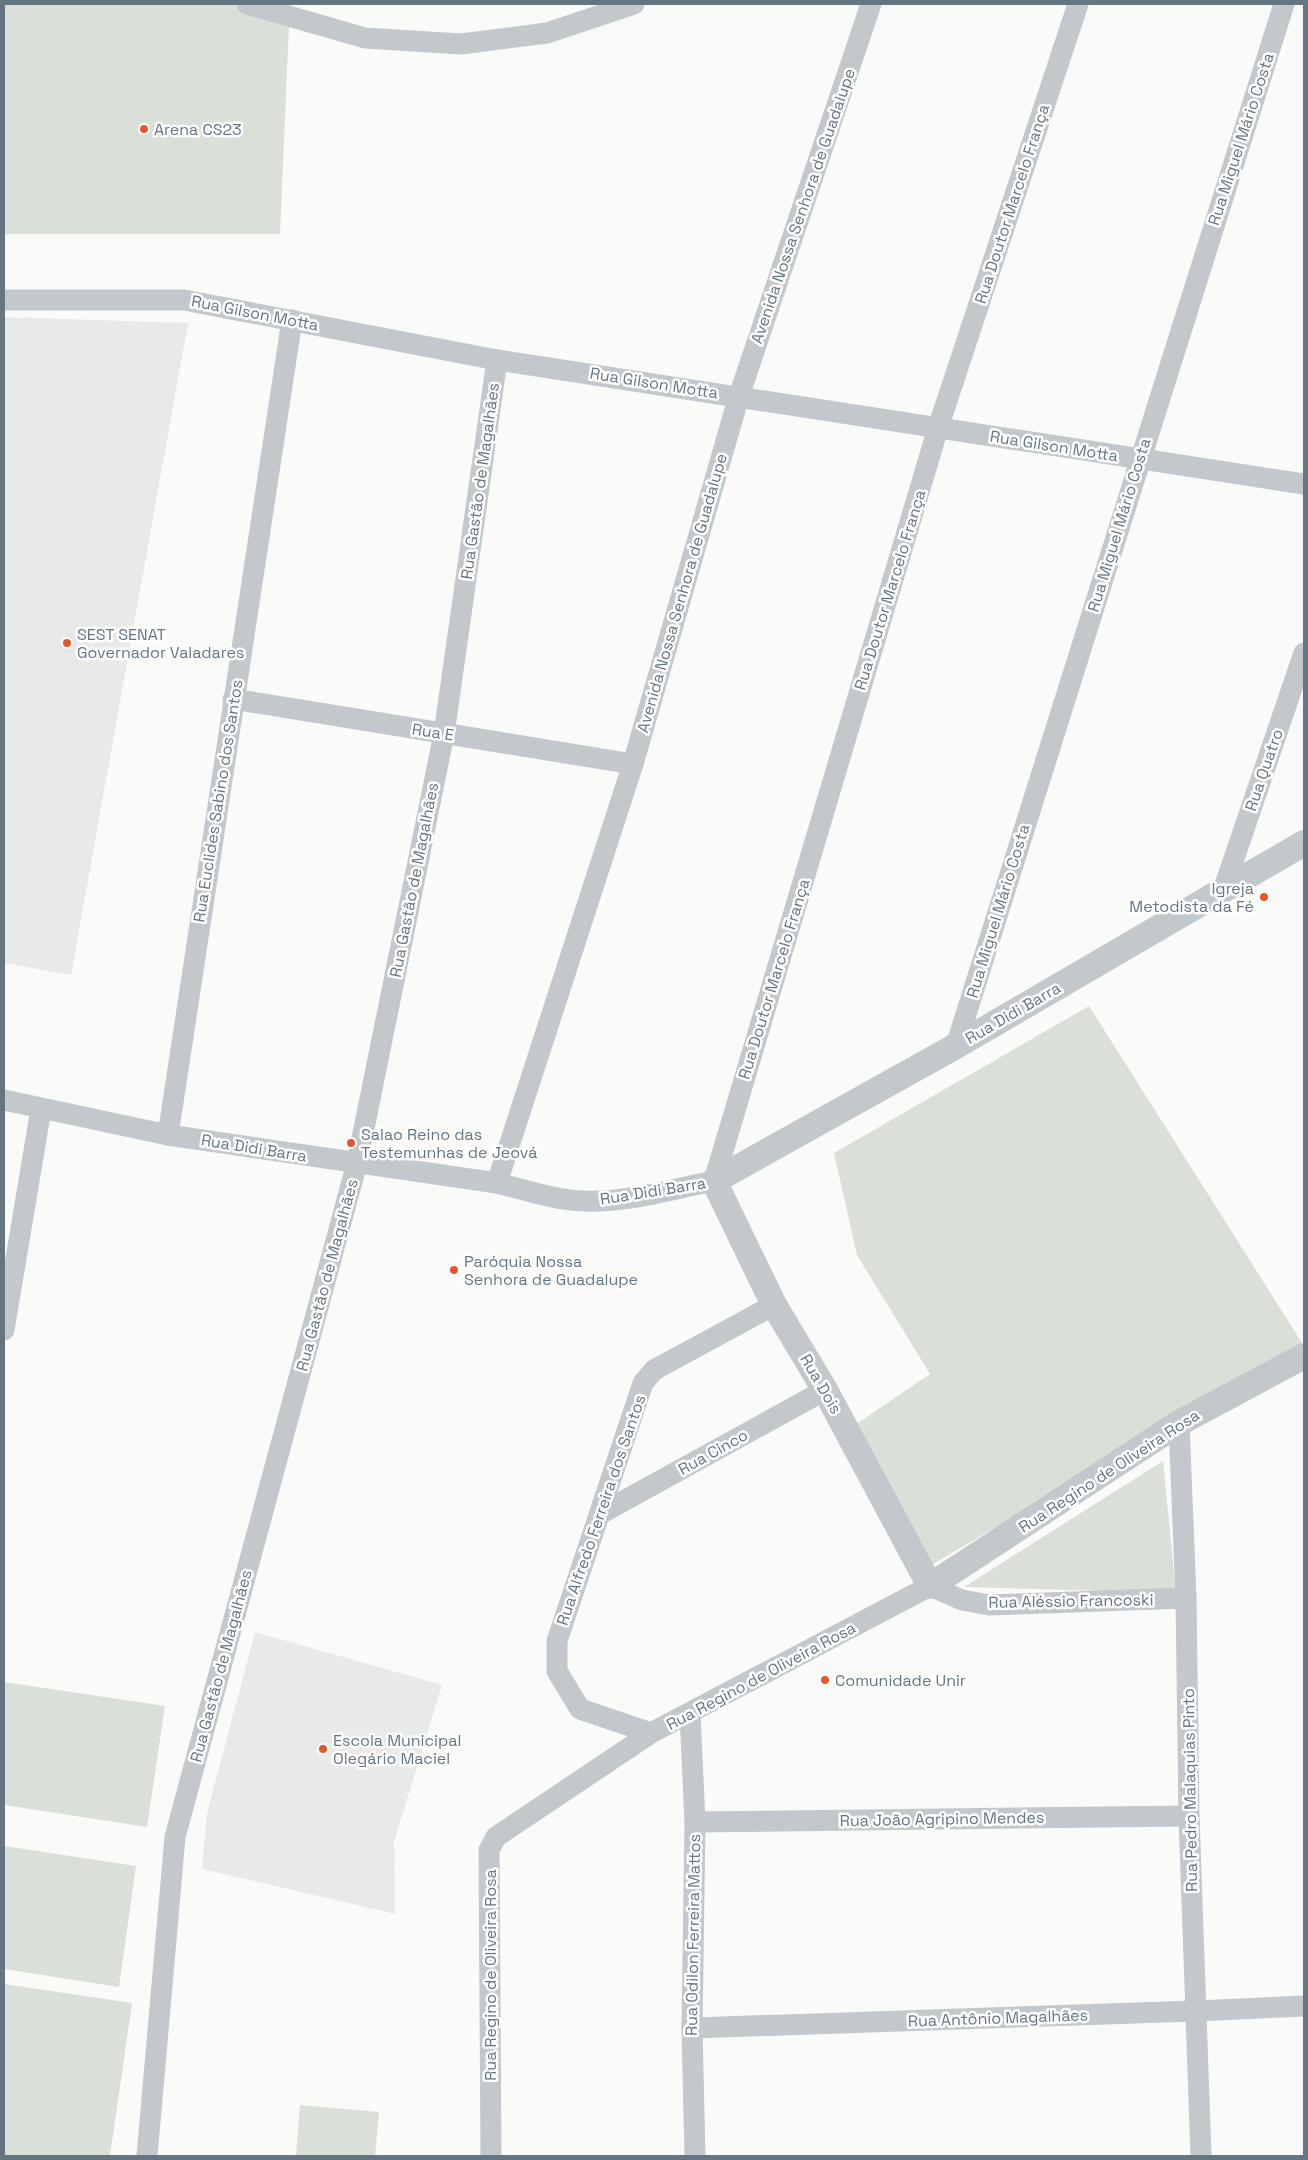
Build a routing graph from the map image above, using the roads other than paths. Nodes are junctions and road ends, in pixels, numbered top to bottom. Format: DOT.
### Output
graph roads {
  1 [pos="247,4"];
  2 [pos="634,4"];
  3 [pos="871,4"];
  4 [pos="1078,4"];
  5 [pos="1284,4"];
  6 [pos="4,300"];
  7 [pos="292,320"];
  8 [pos="497,360"];
  9 [pos="739,396"];
  10 [pos="938,428"];
  11 [pos="1140,459"];
  12 [pos="1304,484"];
  13 [pos="1304,652"];
  14 [pos="233,699"];
  15 [pos="444,734"];
  16 [pos="633,764"];
  17 [pos="1304,843"];
  18 [pos="1224,888"];
  19 [pos="956,1046"];
  20 [pos="4,1100"];
  21 [pos="40,1109"];
  22 [pos="168,1135"];
  23 [pos="357,1163"];
  24 [pos="714,1181"];
  25 [pos="497,1183"];
  26 [pos="774,1305"];
  27 [pos="4,1330"];
  28 [pos="1304,1356"];
  29 [pos="826,1390"];
  30 [pos="1180,1423"];
  31 [pos="600,1514"];
  32 [pos="930,1586"];
  33 [pos="1186,1598"];
  34 [pos="690,1714"];
  35 [pos="651,1733"];
  36 [pos="1189,1816"];
  37 [pos="695,1822"];
  38 [pos="1304,2006"];
  39 [pos="1196,2012"];
  40 [pos="692,2028"];
  41 [pos="148,2156"];
  42 [pos="492,2156"];
  43 [pos="695,2156"];
  44 [pos="1201,2156"];
  1 -- 2 [label="street"];
  3 -- 9 [label="street, Avenida Nossa Senhora de Guadalupe"];
  4 -- 10 [label="street, Rua Doutor Marcelo França"];
  5 -- 11 [label="street, Rua Miguel Mário Costa"];
  6 -- 7 [label="street, Rua Gilson Motta"];
  7 -- 8 [label="street, Rua Gilson Motta"];
  7 -- 14 [label="street, Rua Euclides Sabino dos Santos"];
  8 -- 9 [label="street, Rua Gilson Motta"];
  8 -- 15 [label="street, Rua Gastão de Magalhães"];
  9 -- 10 [label="street, Rua Gilson Motta"];
  9 -- 16 [label="street, Avenida Nossa Senhora de Guadalupe"];
  10 -- 11 [label="street, Rua Gilson Motta"];
  10 -- 24 [label="street, Rua Doutor Marcelo França"];
  11 -- 12 [label="street, Rua Gilson Motta"];
  11 -- 19 [label="street, Rua Miguel Mário Costa"];
  13 -- 18 [label="street, Rua Quatro"];
  14 -- 15 [label="street, Rua E"];
  14 -- 22 [label="street, Rua Euclides Sabino dos Santos"];
  15 -- 16 [label="street, Rua E"];
  15 -- 23 [label="street, Rua Gastão de Magalhães"];
  16 -- 25 [label="street, Avenida Nossa Senhora de Guadalupe"];
  17 -- 18 [label="street, Rua Didi Barra"];
  18 -- 19 [label="street, Rua Didi Barra"];
  19 -- 24 [label="street, Rua Didi Barra"];
  20 -- 21 [label="street, Rua Didi Barra"];
  21 -- 22 [label="street, Rua Didi Barra"];
  21 -- 27 [label="street"];
  22 -- 23 [label="street, Rua Didi Barra"];
  23 -- 25 [label="street, Rua Didi Barra"];
  23 -- 41 [label="street, Rua Gastão de Magalhães"];
  24 -- 25 [label="street, Rua Didi Barra"];
  24 -- 26 [label="street, Rua Dois"];
  26 -- 29 [label="street, Rua Dois"];
  26 -- 31 [label="street, Rua Alfredo Ferreira dos Santos"];
  28 -- 30 [label="street, Rua Regino de Oliveira Rosa"];
  29 -- 31 [label="street, Rua Cinco"];
  29 -- 32 [label="street, Rua Dois"];
  30 -- 32 [label="street, Rua Regino de Oliveira Rosa"];
  30 -- 33 [label="street, Rua Pedro Malaquias Pinto"];
  31 -- 35 [label="street, Rua Alfredo Ferreira dos Santos"];
  32 -- 33 [label="street, Rua Aléssio Francoski"];
  32 -- 34 [label="street, Rua Regino de Oliveira Rosa"];
  33 -- 36 [label="street, Rua Pedro Malaquias Pinto"];
  34 -- 35 [label="street, Rua Regino de Oliveira Rosa"];
  34 -- 37 [label="street, Rua Odilon Ferreira Mattos"];
  35 -- 42 [label="street, Rua Regino de Oliveira Rosa"];
  36 -- 37 [label="street, Rua João Agripino Mendes"];
  36 -- 39 [label="street, Rua Pedro Malaquias Pinto"];
  37 -- 40 [label="street, Rua Odilon Ferreira Mattos"];
  38 -- 39 [label="street, Rua Antônio Magalhães"];
  39 -- 40 [label="street, Rua Antônio Magalhães"];
  39 -- 44 [label="street, Rua Pedro Malaquias Pinto"];
  40 -- 43 [label="street, Rua Odilon Ferreira Mattos"];
}
